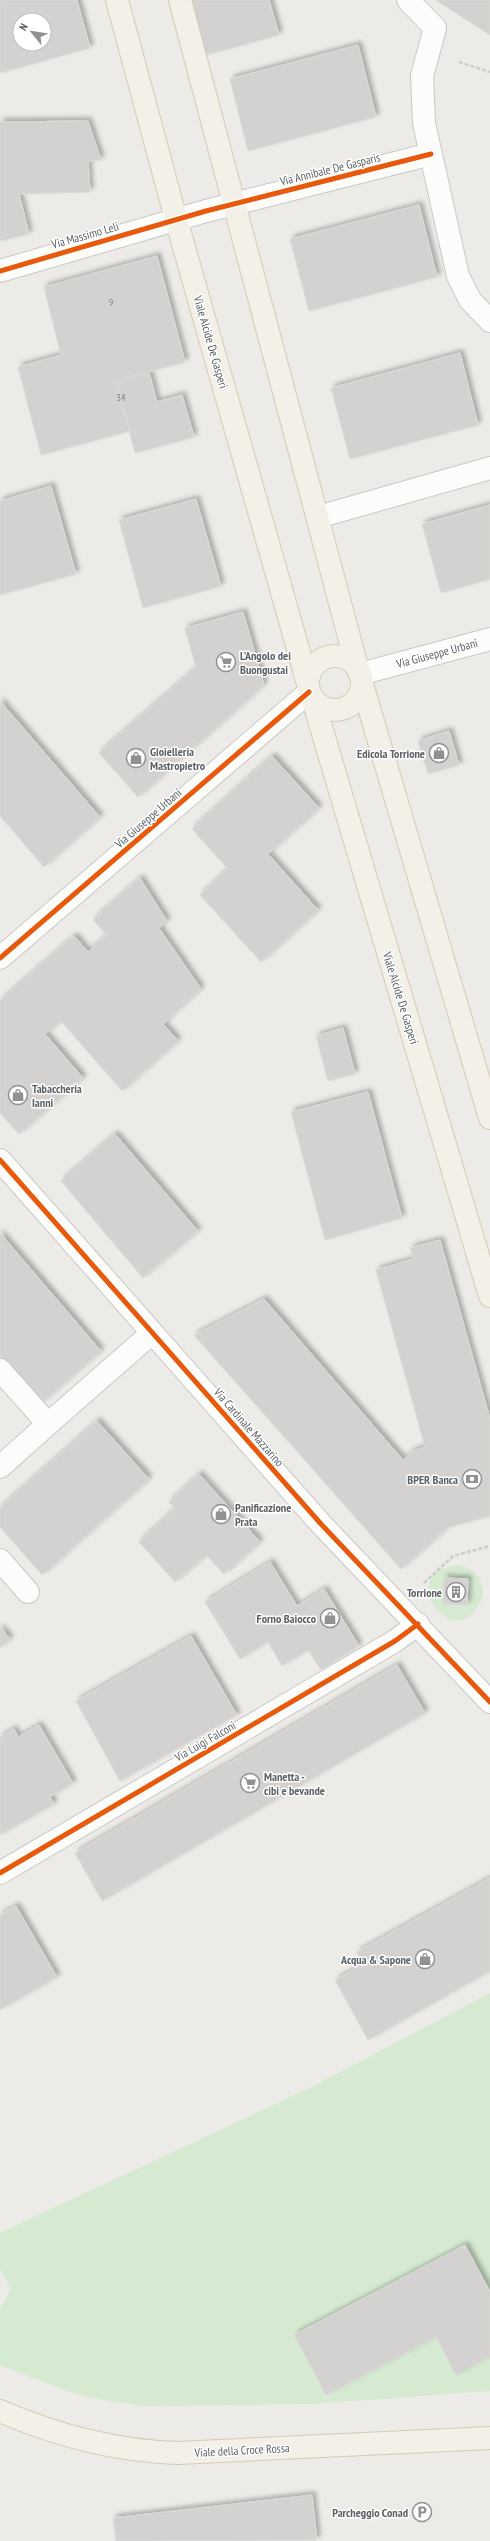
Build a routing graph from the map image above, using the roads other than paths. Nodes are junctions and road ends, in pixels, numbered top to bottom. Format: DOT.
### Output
graph roads {
  1 [pos="117,0"];
  2 [pos="180,0"];
  3 [pos="408,0"];
  4 [pos="431,154"];
  5 [pos="235,203"];
  6 [pos="176,219"];
  7 [pos="0,271"];
  8 [pos="490,321"];
  9 [pos="490,468"];
  10 [pos="318,517"];
  11 [pos="490,639"];
  12 [pos="360,675"];
  13 [pos="310,692"];
  14 [pos="0,958"];
  15 [pos="490,1118"];
  16 [pos="0,1160"];
  17 [pos="490,1296"];
  18 [pos="152,1333"];
  19 [pos="0,1370"];
  20 [pos="48,1424"];
  21 [pos="0,1467"];
  22 [pos="0,1560"];
  23 [pos="28,1592"];
  24 [pos="418,1624"];
  25 [pos="490,1702"];
  26 [pos="0,1873"];
  27 [pos="0,2411"];
  28 [pos="490,2438"];
  1 -- 6 [label="main road, Viale Alcide De Gasperi"];
  2 -- 5 [label="main road"];
  3 -- 4 [label="street"];
  4 -- 5 [label="street, Via Annibale De Gasparis"];
  4 -- 8 [label="street"];
  5 -- 6 [label="street, Via Annibale De Gasparis"];
  5 -- 10 [label="main road"];
  6 -- 7 [label="street, Via Massimo Leli"];
  6 -- 13 [label="main road, Viale Alcide De Gasperi"];
  9 -- 10 [label="street"];
  10 -- 12 [label="main road"];
  11 -- 12 [label="street, Via Giuseppe Urbani"];
  12 -- 13 [label="main road"];
  12 -- 13 [label="main road"];
  12 -- 15 [label="main road"];
  13 -- 14 [label="street, Via Giuseppe Urbani"];
  13 -- 17 [label="main road, Viale Alcide De Gasperi"];
  16 -- 18 [label="street, Via Cardinale Mazzarino"];
  18 -- 20 [label="street"];
  18 -- 24 [label="street, Via Cardinale Mazzarino"];
  19 -- 20 [label="street"];
  20 -- 21 [label="street"];
  22 -- 23 [label="street"];
  24 -- 25 [label="street, Via Cardinale Mazzarino"];
  24 -- 26 [label="street, Via Luigi Falconi"];
  27 -- 28 [label="main road, Viale della Croce Rossa"];
}
